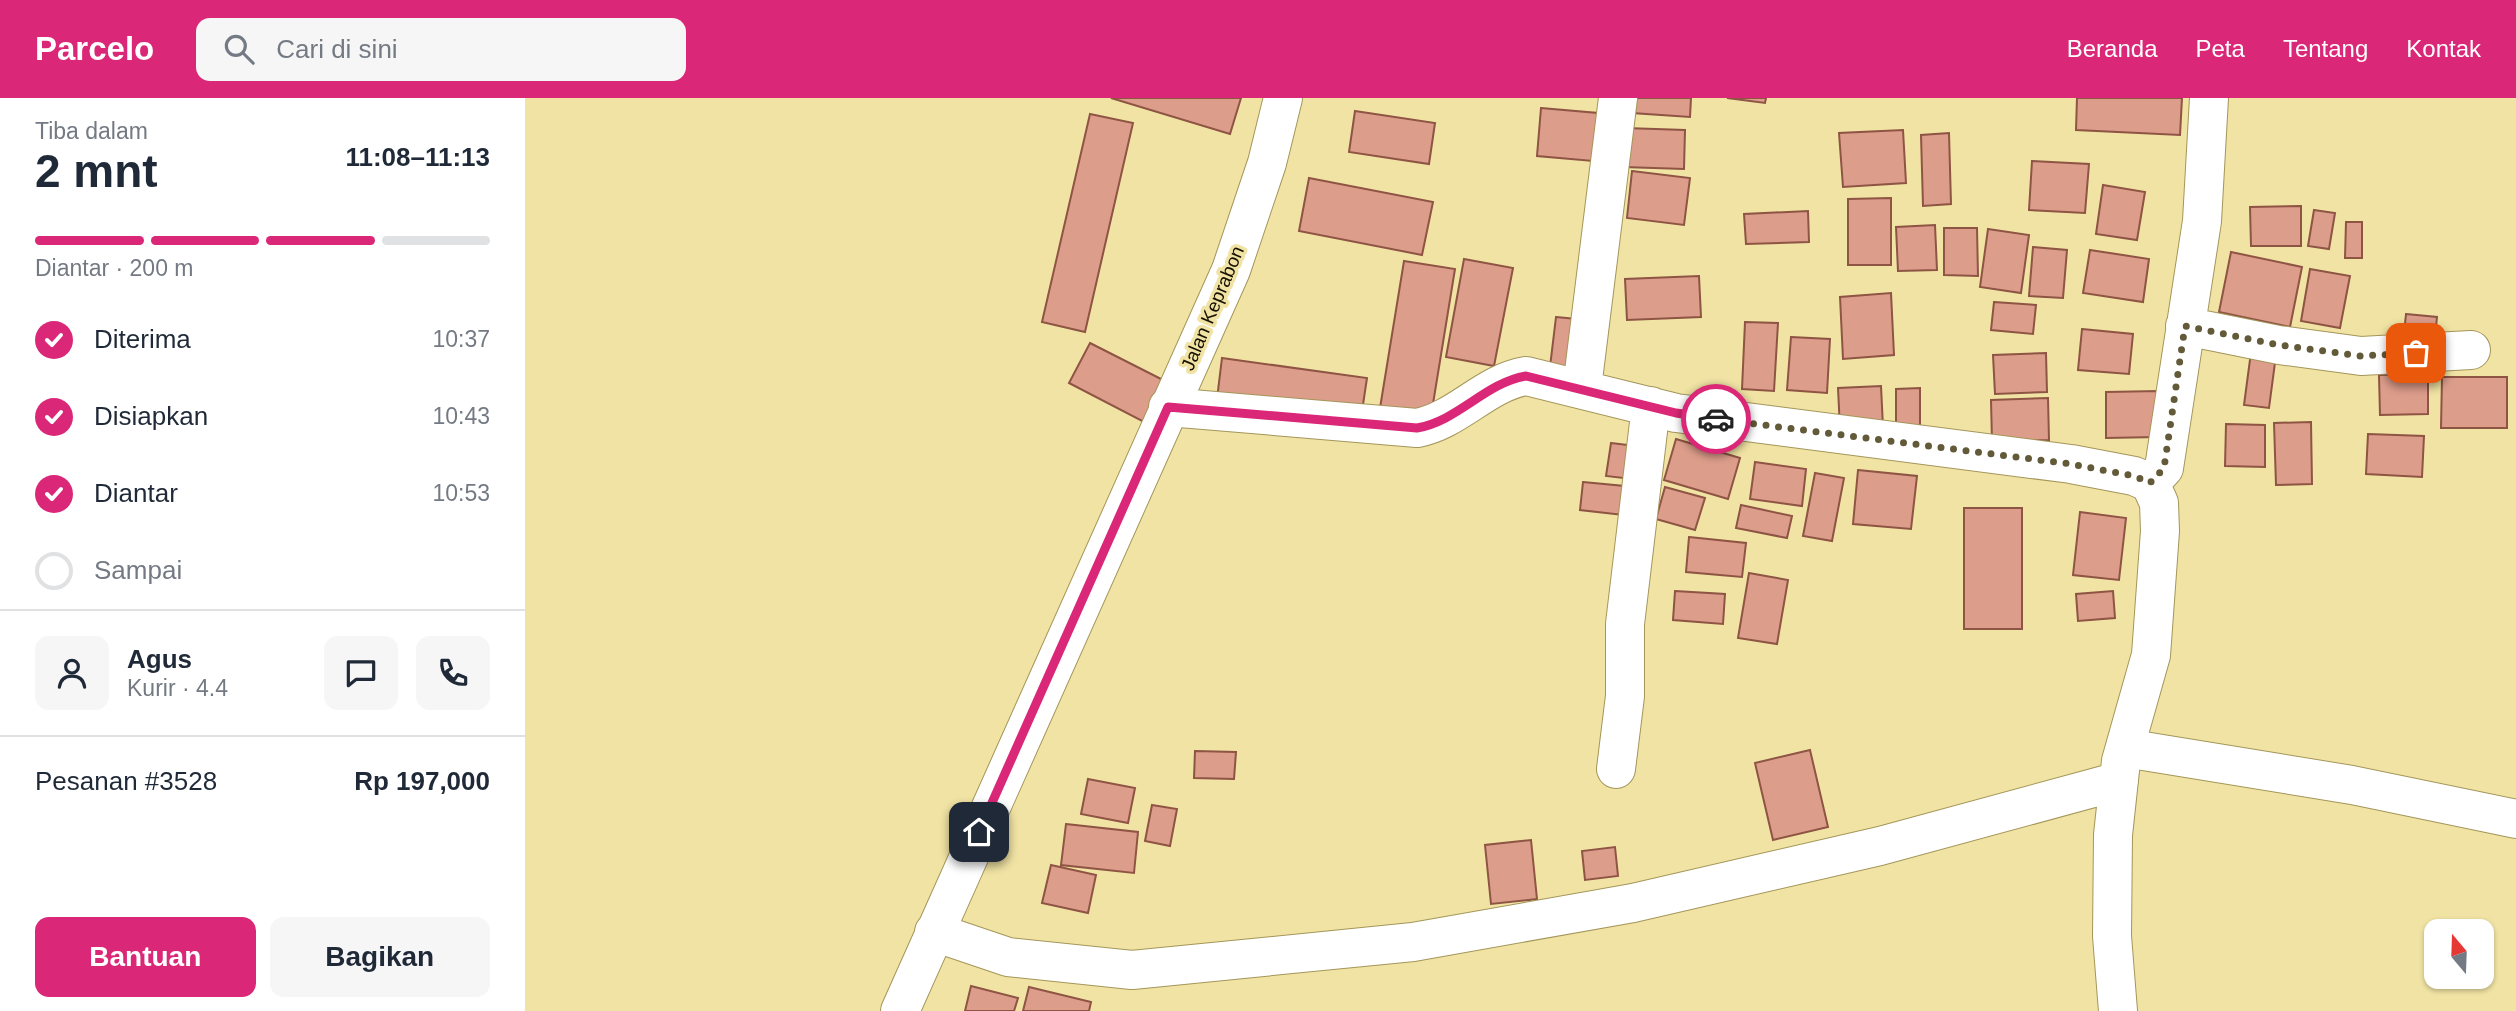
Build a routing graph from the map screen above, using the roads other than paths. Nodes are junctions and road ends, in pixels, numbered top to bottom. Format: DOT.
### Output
graph roads {
  1 [pos="1283,98"];
  2 [pos="1618,98"];
  3 [pos="2209,98"];
  4 [pos="2185,326"];
  5 [pos="2471,350"];
  6 [pos="1581,388"];
  7 [pos="1651,406"];
  8 [pos="1168,407"];
  9 [pos="2150,483"];
  10 [pos="2122,765"];
  11 [pos="1616,769"];
  12 [pos="2516,819"];
  13 [pos="934,932"];
  14 [pos="900,1011"];
  15 [pos="2118,1011"];
  1 -- 8 [label="street, Jalan Keprabon"];
  2 -- 6 [label="street"];
  3 -- 4 [label="street"];
  4 -- 5 [label="street"];
  4 -- 9 [label="street"];
  6 -- 7 [label="street"];
  6 -- 8 [label="street"];
  7 -- 9 [label="street"];
  7 -- 11 [label="street"];
  8 -- 13 [label="street, Jalan Keprabon"];
  9 -- 10 [label="street"];
  10 -- 12 [label="street"];
  10 -- 13 [label="street"];
  10 -- 15 [label="street"];
  13 -- 14 [label="street, Jalan Keprabon"];
}
